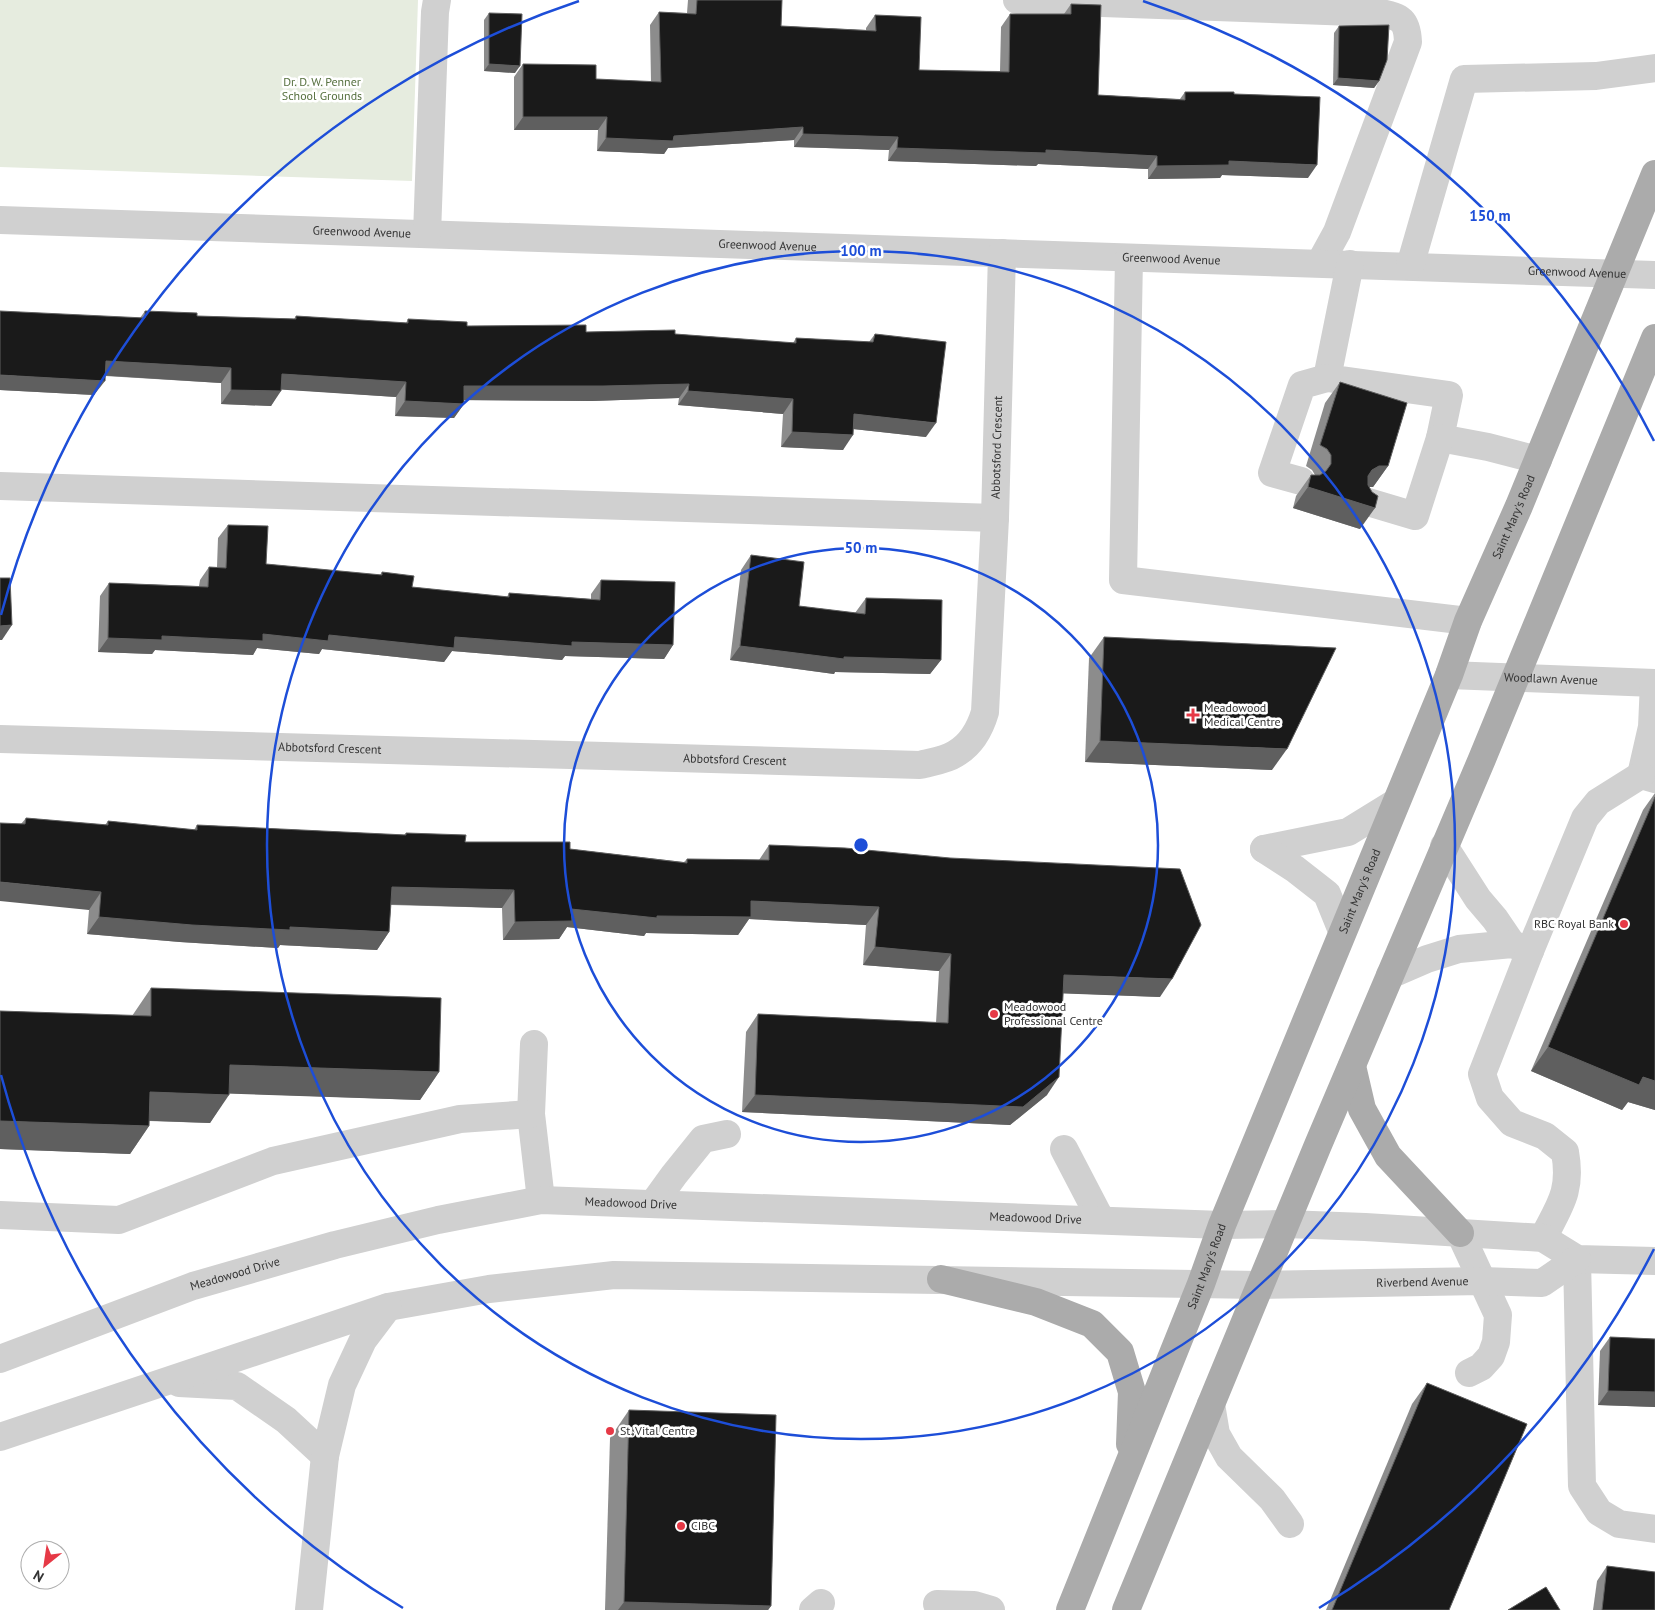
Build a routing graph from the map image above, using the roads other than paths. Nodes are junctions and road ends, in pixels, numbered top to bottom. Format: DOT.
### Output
graph roads {
  1 [pos="437,0"];
  2 [pos="1017,0"];
  3 [pos="1655,68"];
  4 [pos="1655,174"];
  5 [pos="0,220"];
  6 [pos="427,234"];
  7 [pos="1002,253"];
  8 [pos="1129,258"];
  9 [pos="1320,263"];
  10 [pos="1350,264"];
  11 [pos="1410,266"];
  12 [pos="1614,272"];
  13 [pos="1655,275"];
  14 [pos="1655,338"];
  15 [pos="1327,378"];
  16 [pos="1440,438"];
  17 [pos="1538,460"];
  18 [pos="1301,481"];
  19 [pos="0,486"];
  20 [pos="1368,502"];
  21 [pos="995,518"];
  22 [pos="1468,621"];
  23 [pos="1449,675"];
  24 [pos="1514,678"];
  25 [pos="1654,683"];
  26 [pos="0,739"];
  27 [pos="1648,777"];
  28 [pos="1395,803"];
  29 [pos="1444,846"];
  30 [pos="1342,931"];
  31 [pos="1521,947"];
  32 [pos="1390,976"];
  33 [pos="534,1044"];
  34 [pos="1352,1066"];
  35 [pos="531,1114"];
  36 [pos="727,1134"];
  37 [pos="1064,1149"];
  38 [pos="541,1200"];
  39 [pos="653,1204"];
  40 [pos="0,1215"];
  41 [pos="1101,1220"];
  42 [pos="1286,1224"];
  43 [pos="1222,1225"];
  44 [pos="1460,1233"];
  45 [pos="1543,1238"];
  46 [pos="1577,1259"];
  47 [pos="1655,1261"];
  48 [pos="941,1279"];
  49 [pos="1482,1281"];
  50 [pos="1201,1284"];
  51 [pos="1260,1285"];
  52 [pos="388,1308"];
  53 [pos="0,1359"];
  54 [pos="1469,1373"];
  55 [pos="163,1382"];
  56 [pos="1211,1404"];
  57 [pos="0,1437"];
  58 [pos="325,1456"];
  59 [pos="1130,1461"];
  60 [pos="1290,1524"];
  61 [pos="1655,1528"];
  62 [pos="937,1604"];
  63 [pos="309,1610"];
  64 [pos="991,1610"];
  65 [pos="1070,1610"];
  66 [pos="1126,1610"];
  1 -- 6 [label="street"];
  2 -- 9 [label="street"];
  3 -- 11 [label="street"];
  4 -- 12 [label="main road, Saint Mary's Road"];
  5 -- 6 [label="street, Greenwood Avenue"];
  6 -- 7 [label="street, Greenwood Avenue"];
  7 -- 8 [label="street, Greenwood Avenue"];
  7 -- 21 [label="street, Abbotsford Crescent"];
  8 -- 9 [label="street, Greenwood Avenue"];
  8 -- 22 [label="street"];
  9 -- 10 [label="street, Greenwood Avenue"];
  10 -- 11 [label="street, Greenwood Avenue"];
  10 -- 15 [label="street"];
  11 -- 12 [label="street, Greenwood Avenue"];
  12 -- 13 [label="street, Greenwood Avenue"];
  12 -- 17 [label="main road, Saint Mary's Road"];
  14 -- 24 [label="main road"];
  15 -- 16 [label="street"];
  15 -- 18 [label="street"];
  16 -- 17 [label="street"];
  16 -- 20 [label="street"];
  17 -- 22 [label="main road, Saint Mary's Road"];
  19 -- 21 [label="street"];
  21 -- 26 [label="street, Abbotsford Crescent"];
  22 -- 23 [label="main road, Saint Mary's Road"];
  23 -- 24 [label="street, Woodlawn Avenue"];
  23 -- 28 [label="main road, Saint Mary's Road"];
  24 -- 25 [label="street, Woodlawn Avenue"];
  24 -- 29 [label="main road"];
  25 -- 27 [label="street"];
  27 -- 31 [label="street"];
  28 -- 30 [label="main road, Saint Mary's Road"];
  28 -- 30 [label="street"];
  29 -- 31 [label="street"];
  29 -- 32 [label="main road"];
  30 -- 43 [label="main road, Saint Mary's Road"];
  31 -- 32 [label="street"];
  31 -- 45 [label="street"];
  32 -- 34 [label="main road"];
  33 -- 35 [label="street"];
  34 -- 42 [label="main road"];
  34 -- 44 [label="main road"];
  35 -- 38 [label="street"];
  35 -- 40 [label="street"];
  36 -- 39 [label="street"];
  37 -- 41 [label="street"];
  38 -- 39 [label="street, Meadowood Drive"];
  38 -- 53 [label="street, Meadowood Drive"];
  39 -- 41 [label="street, Meadowood Drive"];
  41 -- 43 [label="street, Meadowood Drive"];
  42 -- 43 [label="street, Meadowood Drive"];
  42 -- 44 [label="street"];
  42 -- 51 [label="main road"];
  43 -- 50 [label="main road, Saint Mary's Road"];
  44 -- 45 [label="street"];
  44 -- 49 [label="street"];
  45 -- 46 [label="street"];
  46 -- 47 [label="street"];
  46 -- 49 [label="street, Riverbend Avenue"];
  46 -- 61 [label="street"];
  48 -- 50 [label="street"];
  48 -- 52 [label="street"];
  48 -- 59 [label="main road"];
  49 -- 51 [label="street, Riverbend Avenue"];
  49 -- 54 [label="street"];
  50 -- 51 [label="street"];
  50 -- 59 [label="main road, Saint Mary's Road"];
  51 -- 56 [label="main road"];
  52 -- 55 [label="street"];
  52 -- 58 [label="street"];
  55 -- 57 [label="street"];
  55 -- 58 [label="street"];
  56 -- 60 [label="street"];
  56 -- 66 [label="main road"];
  58 -- 63 [label="street"];
  59 -- 65 [label="main road, Saint Mary's Road"];
  62 -- 64 [label="street"];
}
